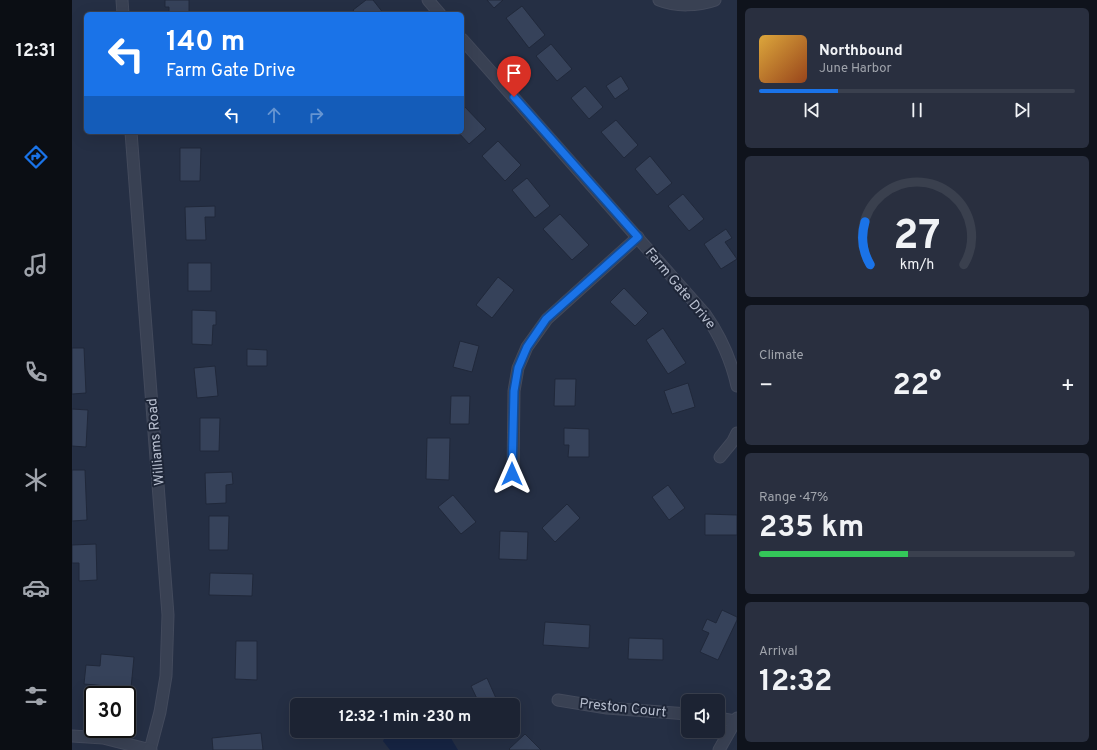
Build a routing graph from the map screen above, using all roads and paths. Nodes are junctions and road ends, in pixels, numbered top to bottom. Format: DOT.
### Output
graph roads {
  1 [pos="122,0"];
  2 [pos="428,0"];
  3 [pos="659,0"];
  4 [pos="715,0"];
  5 [pos="123,12"];
  6 [pos="438,12"];
  7 [pos="464,41"];
  8 [pos="131,134"];
  9 [pos="638,237"];
  10 [pos="737,386"];
  11 [pos="737,433"];
  12 [pos="720,457"];
  13 [pos="512,474"];
  14 [pos="558,700"];
  15 [pos="681,713"];
  16 [pos="725,718"];
  17 [pos="736,719"];
  18 [pos="72,736"];
  19 [pos="150,750"];
  20 [pos="719,750"];
  1 -- 5 [label="street"];
  2 -- 6 [label="street"];
  3 -- 4 [label="street"];
  7 -- 9 [label="street, Farm Gate Drive"];
  8 -- 19 [label="street, Williams Road"];
  9 -- 10 [label="street, Farm Gate Drive"];
  9 -- 13 [label="street"];
  11 -- 12 [label="street"];
  14 -- 15 [label="street, Preston Court"];
  16 -- 17 [label="street"];
  17 -- 20 [label="street"];
  18 -- 19 [label="street"];
}
